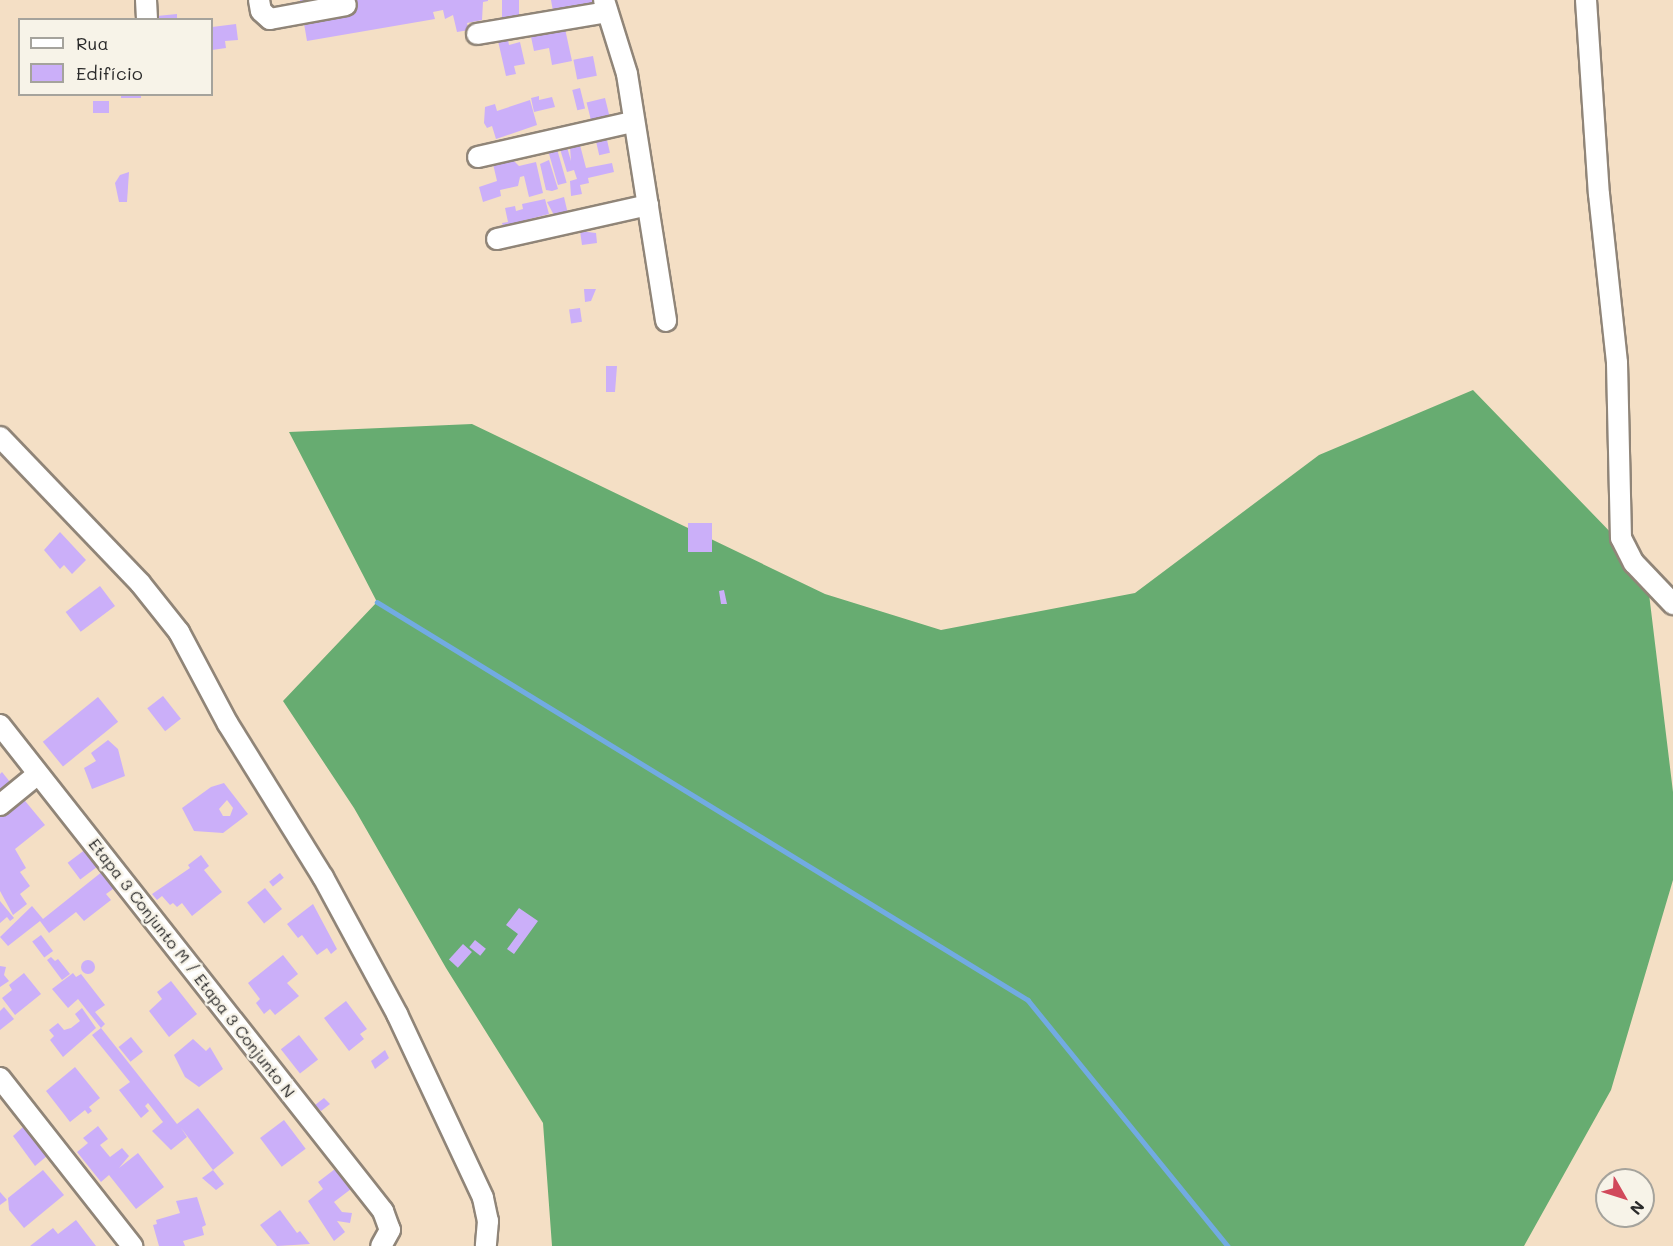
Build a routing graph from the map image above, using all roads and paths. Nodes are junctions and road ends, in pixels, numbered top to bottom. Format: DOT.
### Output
graph roads {
  1 [pos="146,0"];
  2 [pos="259,0"];
  3 [pos="1586,0"];
  4 [pos="346,5"];
  5 [pos="606,6"];
  6 [pos="147,18"];
  7 [pos="477,34"];
  8 [pos="632,122"];
  9 [pos="478,157"];
  10 [pos="648,205"];
  11 [pos="497,239"];
  12 [pos="666,321"];
  13 [pos="0,437"];
  14 [pos="1673,604"];
  15 [pos="0,725"];
  16 [pos="38,774"];
  17 [pos="0,805"];
  18 [pos="0,1078"];
  19 [pos="132,1246"];
  20 [pos="381,1246"];
  21 [pos="486,1246"];
  1 -- 6 [label="street"];
  2 -- 4 [label="street"];
  3 -- 14 [label="street"];
  5 -- 7 [label="street"];
  5 -- 8 [label="street"];
  8 -- 9 [label="street"];
  8 -- 10 [label="street"];
  10 -- 11 [label="street"];
  10 -- 12 [label="street"];
  13 -- 21 [label="street"];
  15 -- 16 [label="street, Etapa 3 Conjunto M / Etapa 3 Conjunto N"];
  16 -- 17 [label="street"];
  16 -- 20 [label="street, Etapa 3 Conjunto M / Etapa 3 Conjunto N"];
  18 -- 19 [label="street"];
}
